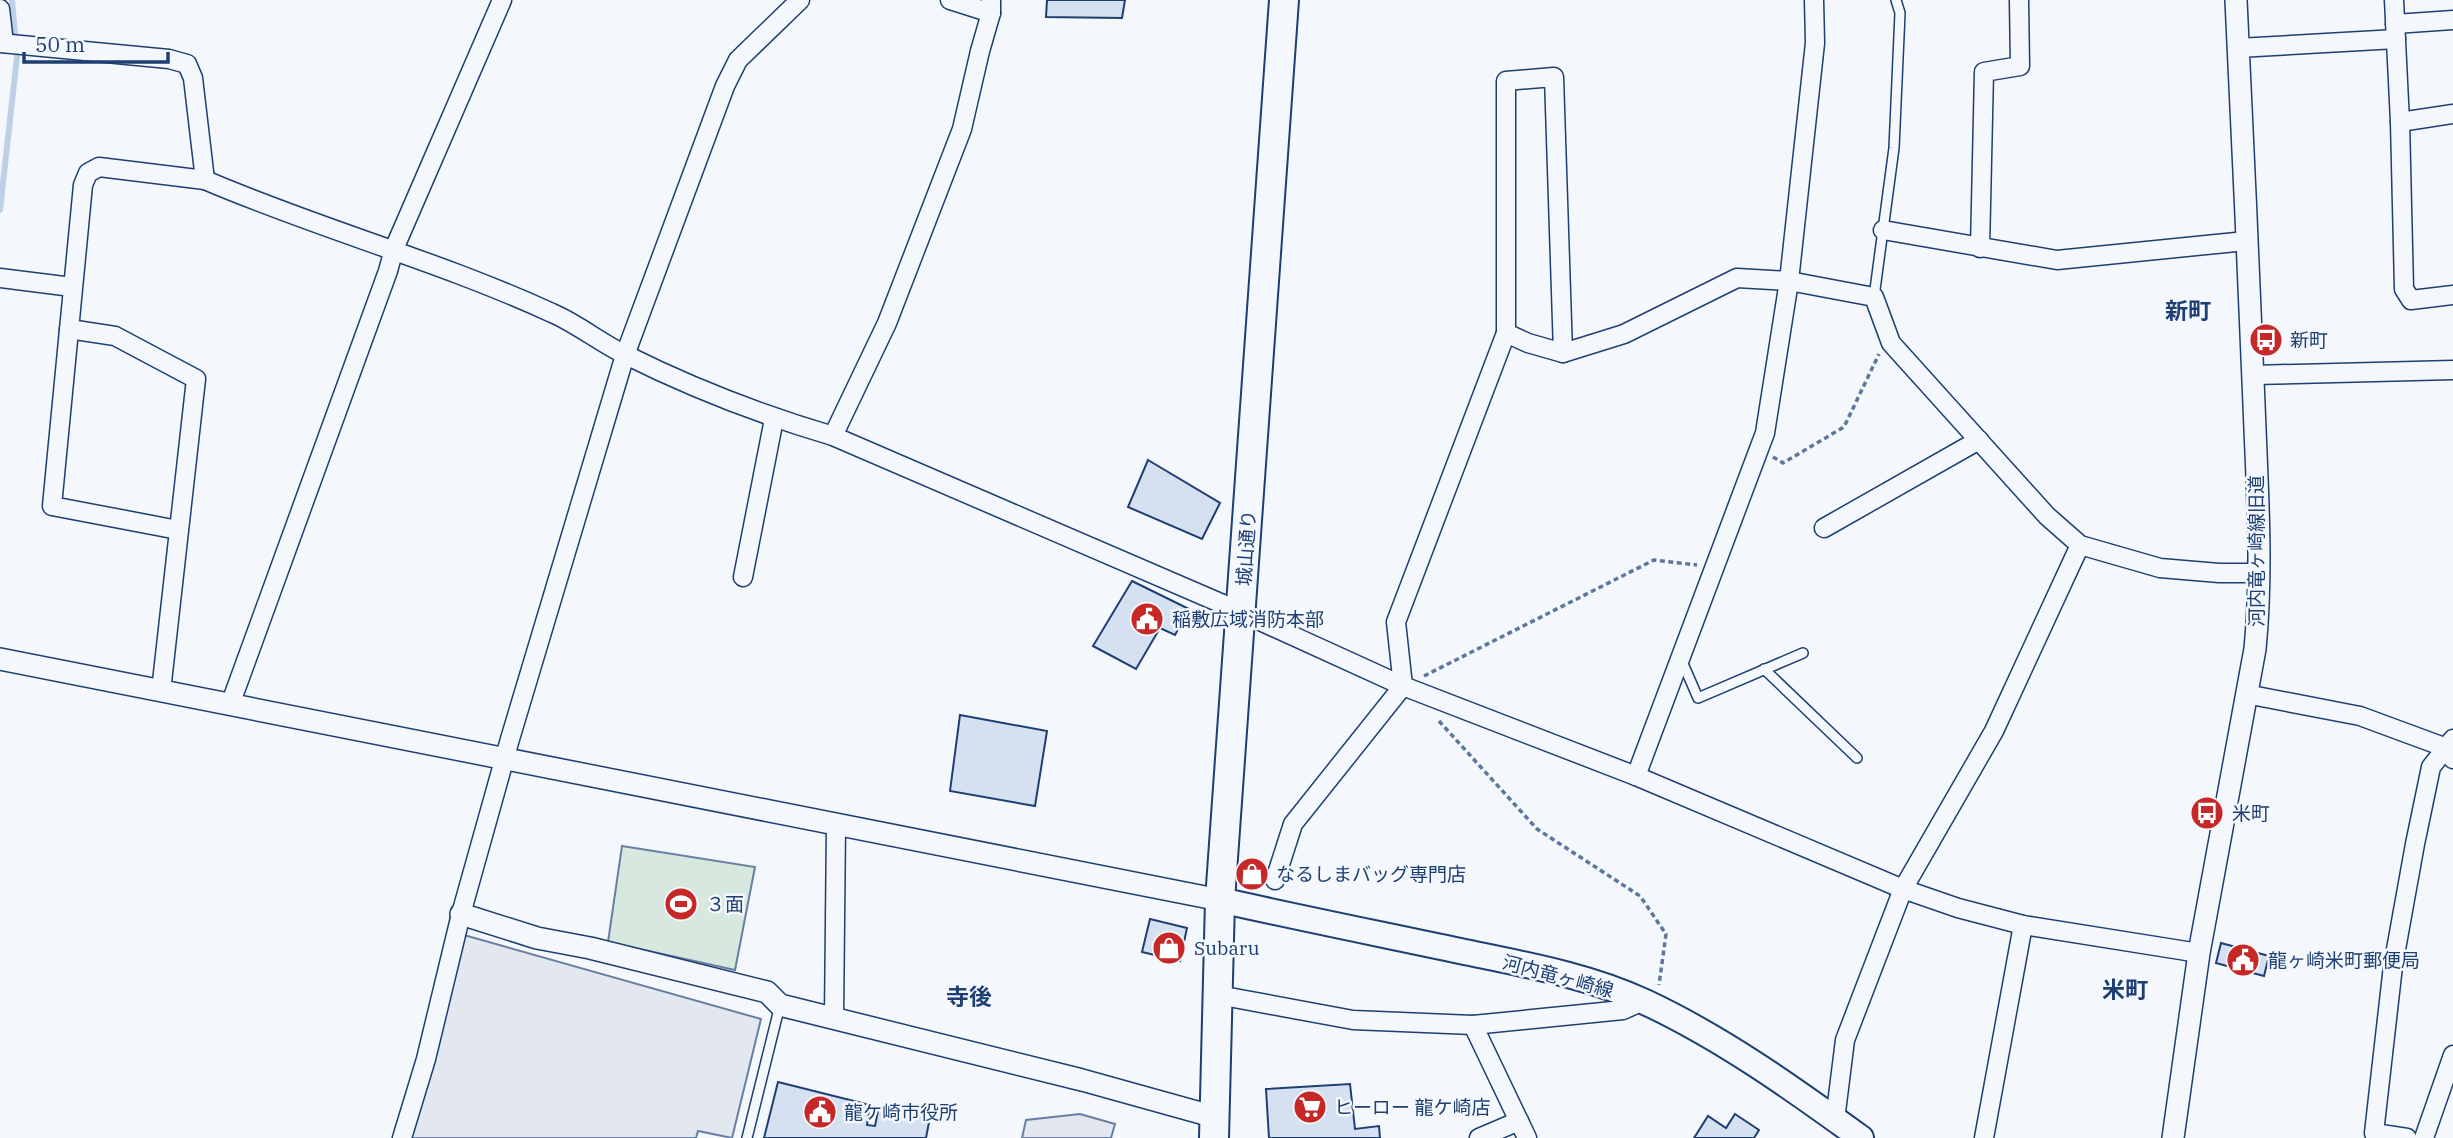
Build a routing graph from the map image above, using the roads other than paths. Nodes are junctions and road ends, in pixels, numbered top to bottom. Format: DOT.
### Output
graph roads {
  1 [pos="502,0"];
  2 [pos="800,0"];
  3 [pos="950,0"];
  4 [pos="1284,0"];
  5 [pos="1814,0"];
  6 [pos="1896,0"];
  7 [pos="2019,0"];
  8 [pos="2236,0"];
  9 [pos="2394,0"];
  10 [pos="991,6"];
  11 [pos="0,9"];
  12 [pos="2453,20"];
  13 [pos="2396,32"];
  14 [pos="9,43"];
  15 [pos="2238,48"];
  16 [pos="2453,114"];
  17 [pos="2400,122"];
  18 [pos="205,180"];
  19 [pos="1883,230"];
  20 [pos="2246,241"];
  21 [pos="1980,248"];
  22 [pos="394,249"];
  23 [pos="2,278"];
  24 [pos="1789,281"];
  25 [pos="72,287"];
  26 [pos="2453,295"];
  27 [pos="1874,297"];
  28 [pos="69,329"];
  29 [pos="1506,333"];
  30 [pos="1563,353"];
  31 [pos="625,355"];
  32 [pos="2453,370"];
  33 [pos="2253,375"];
  34 [pos="774,419"];
  35 [pos="833,436"];
  36 [pos="1979,440"];
  37 [pos="1824,528"];
  38 [pos="178,530"];
  39 [pos="2080,545"];
  40 [pos="2260,573"];
  41 [pos="743,577"];
  42 [pos="1241,613"];
  43 [pos="1803,653"];
  44 [pos="1681,657"];
  45 [pos="0,659"];
  46 [pos="1765,669"];
  47 [pos="1403,686"];
  48 [pos="160,691"];
  49 [pos="2246,694"];
  50 [pos="230,705"];
  51 [pos="2450,749"];
  52 [pos="1857,758"];
  53 [pos="504,760"];
  54 [pos="1636,776"];
  55 [pos="836,825"];
  56 [pos="1275,880"];
  57 [pos="1903,889"];
  58 [pos="1220,901"];
  59 [pos="461,914"];
  60 [pos="2023,925"];
  61 [pos="2199,953"];
  62 [pos="1218,995"];
  63 [pos="1650,1005"];
  64 [pos="780,1006"];
  65 [pos="834,1019"];
  66 [pos="1473,1025"];
  67 [pos="2453,1055"];
  68 [pos="1835,1120"];
  69 [pos="1519,1121"];
  70 [pos="1215,1128"];
  71 [pos="402,1138"];
  72 [pos="747,1138"];
  73 [pos="1479,1138"];
  74 [pos="1527,1138"];
  75 [pos="1861,1138"];
  76 [pos="1984,1138"];
  77 [pos="2173,1138"];
  78 [pos="2407,1138"];
  79 [pos="2424,1138"];
  1 -- 22 [label="street"];
  2 -- 31 [label="street"];
  3 -- 10 [label="street"];
  4 -- 42 [label="main road, 城山通り"];
  5 -- 24 [label="street"];
  6 -- 19 [label="lane"];
  7 -- 21 [label="street"];
  8 -- 15 [label="street, 河内竜ヶ崎線旧道"];
  9 -- 13 [label="street"];
  10 -- 35 [label="street"];
  11 -- 14 [label="street"];
  12 -- 13 [label="street"];
  13 -- 15 [label="street"];
  13 -- 17 [label="street"];
  14 -- 18 [label="street"];
  15 -- 20 [label="street, 河内竜ヶ崎線旧道"];
  16 -- 17 [label="street"];
  17 -- 26 [label="street"];
  18 -- 22 [label="street"];
  18 -- 25 [label="street"];
  19 -- 21 [label="street"];
  19 -- 27 [label="lane"];
  20 -- 21 [label="street"];
  20 -- 33 [label="street, 河内竜ヶ崎線旧道"];
  22 -- 31 [label="street"];
  22 -- 50 [label="street"];
  23 -- 25 [label="street"];
  24 -- 27 [label="street"];
  24 -- 30 [label="street"];
  24 -- 44 [label="street"];
  25 -- 28 [label="street"];
  27 -- 36 [label="street"];
  28 -- 38 [label="street"];
  28 -- 38 [label="street"];
  29 -- 30 [label="street"];
  29 -- 30 [label="street"];
  29 -- 47 [label="street"];
  31 -- 34 [label="street"];
  31 -- 53 [label="street"];
  32 -- 33 [label="street"];
  33 -- 40 [label="street, 河内竜ヶ崎線旧道"];
  34 -- 35 [label="street"];
  34 -- 41 [label="street"];
  35 -- 42 [label="street"];
  36 -- 37 [label="street"];
  36 -- 39 [label="street"];
  38 -- 48 [label="street"];
  39 -- 40 [label="street"];
  39 -- 57 [label="street"];
  40 -- 49 [label="street, 河内竜ヶ崎線旧道"];
  42 -- 47 [label="street"];
  42 -- 58 [label="main road, 城山通り"];
  43 -- 46 [label="lane"];
  44 -- 46 [label="lane"];
  44 -- 54 [label="street"];
  45 -- 48 [label="street"];
  46 -- 52 [label="lane"];
  47 -- 54 [label="street"];
  47 -- 56 [label="street"];
  48 -- 50 [label="street"];
  49 -- 51 [label="street"];
  49 -- 61 [label="street, 河内竜ヶ崎線旧道"];
  50 -- 53 [label="street"];
  51 -- 78 [label="street"];
  53 -- 55 [label="street"];
  53 -- 59 [label="street"];
  54 -- 57 [label="street"];
  55 -- 58 [label="street"];
  55 -- 65 [label="street"];
  57 -- 60 [label="street"];
  57 -- 68 [label="street"];
  58 -- 62 [label="main road, 城山通り"];
  58 -- 63 [label="main road, 河内竜ヶ崎線"];
  59 -- 64 [label="street"];
  59 -- 71 [label="street"];
  60 -- 61 [label="street"];
  60 -- 76 [label="street"];
  61 -- 77 [label="street, 河内竜ヶ崎線旧道"];
  62 -- 66 [label="street"];
  62 -- 70 [label="main road, 城山通り"];
  63 -- 66 [label="street"];
  63 -- 68 [label="main road, 河内竜ヶ崎線"];
  64 -- 65 [label="street"];
  64 -- 72 [label="lane"];
  65 -- 70 [label="street"];
  66 -- 69 [label="street"];
  67 -- 79 [label="street"];
  68 -- 75 [label="main road, 河内竜ヶ崎線"];
  69 -- 73 [label="street"];
  69 -- 74 [label="street"];
}
